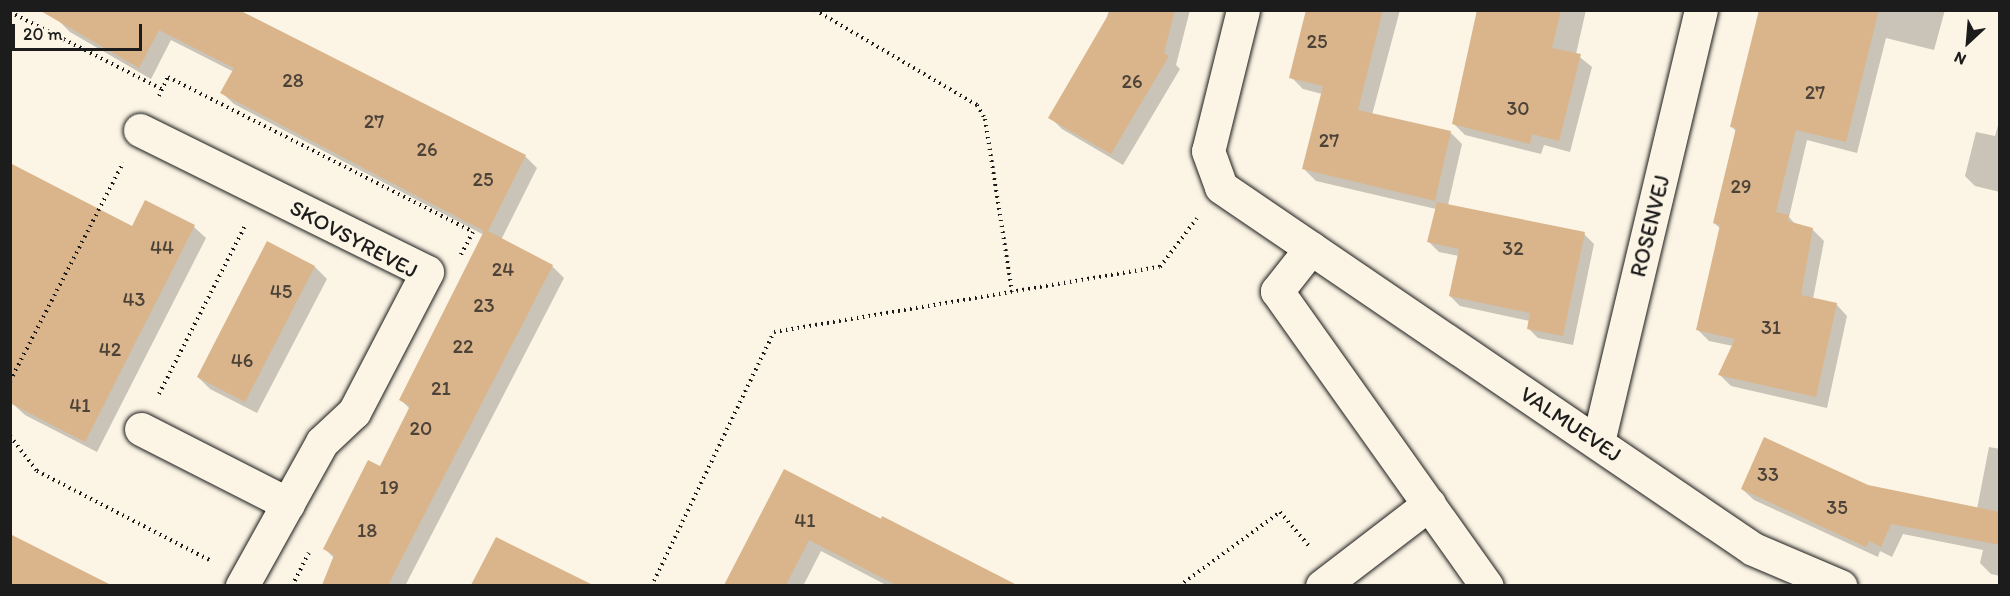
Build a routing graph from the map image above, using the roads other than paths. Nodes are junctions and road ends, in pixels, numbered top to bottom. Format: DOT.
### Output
graph roads {
  1 [pos="1243,10"];
  2 [pos="1701,10"];
  3 [pos="141,130"];
  4 [pos="1311,248"];
  5 [pos="141,429"];
  6 [pos="1598,442"];
  7 [pos="288,504"];
  8 [pos="1429,504"];
  9 [pos="1328,581"];
  10 [pos="242,585"];
  11 [pos="1487,585"];
  12 [pos="1840,585"];
  1 -- 4 [label="street, VALMUEVEJ"];
  2 -- 6 [label="street, ROSENVEJ"];
  3 -- 7 [label="street, SKOVSYREVEJ"];
  4 -- 6 [label="street, VALMUEVEJ"];
  4 -- 8 [label="street"];
  5 -- 7 [label="street"];
  6 -- 12 [label="street, VALMUEVEJ"];
  7 -- 10 [label="street, SKOVSYREVEJ"];
  8 -- 9 [label="street"];
  8 -- 11 [label="street"];
}
